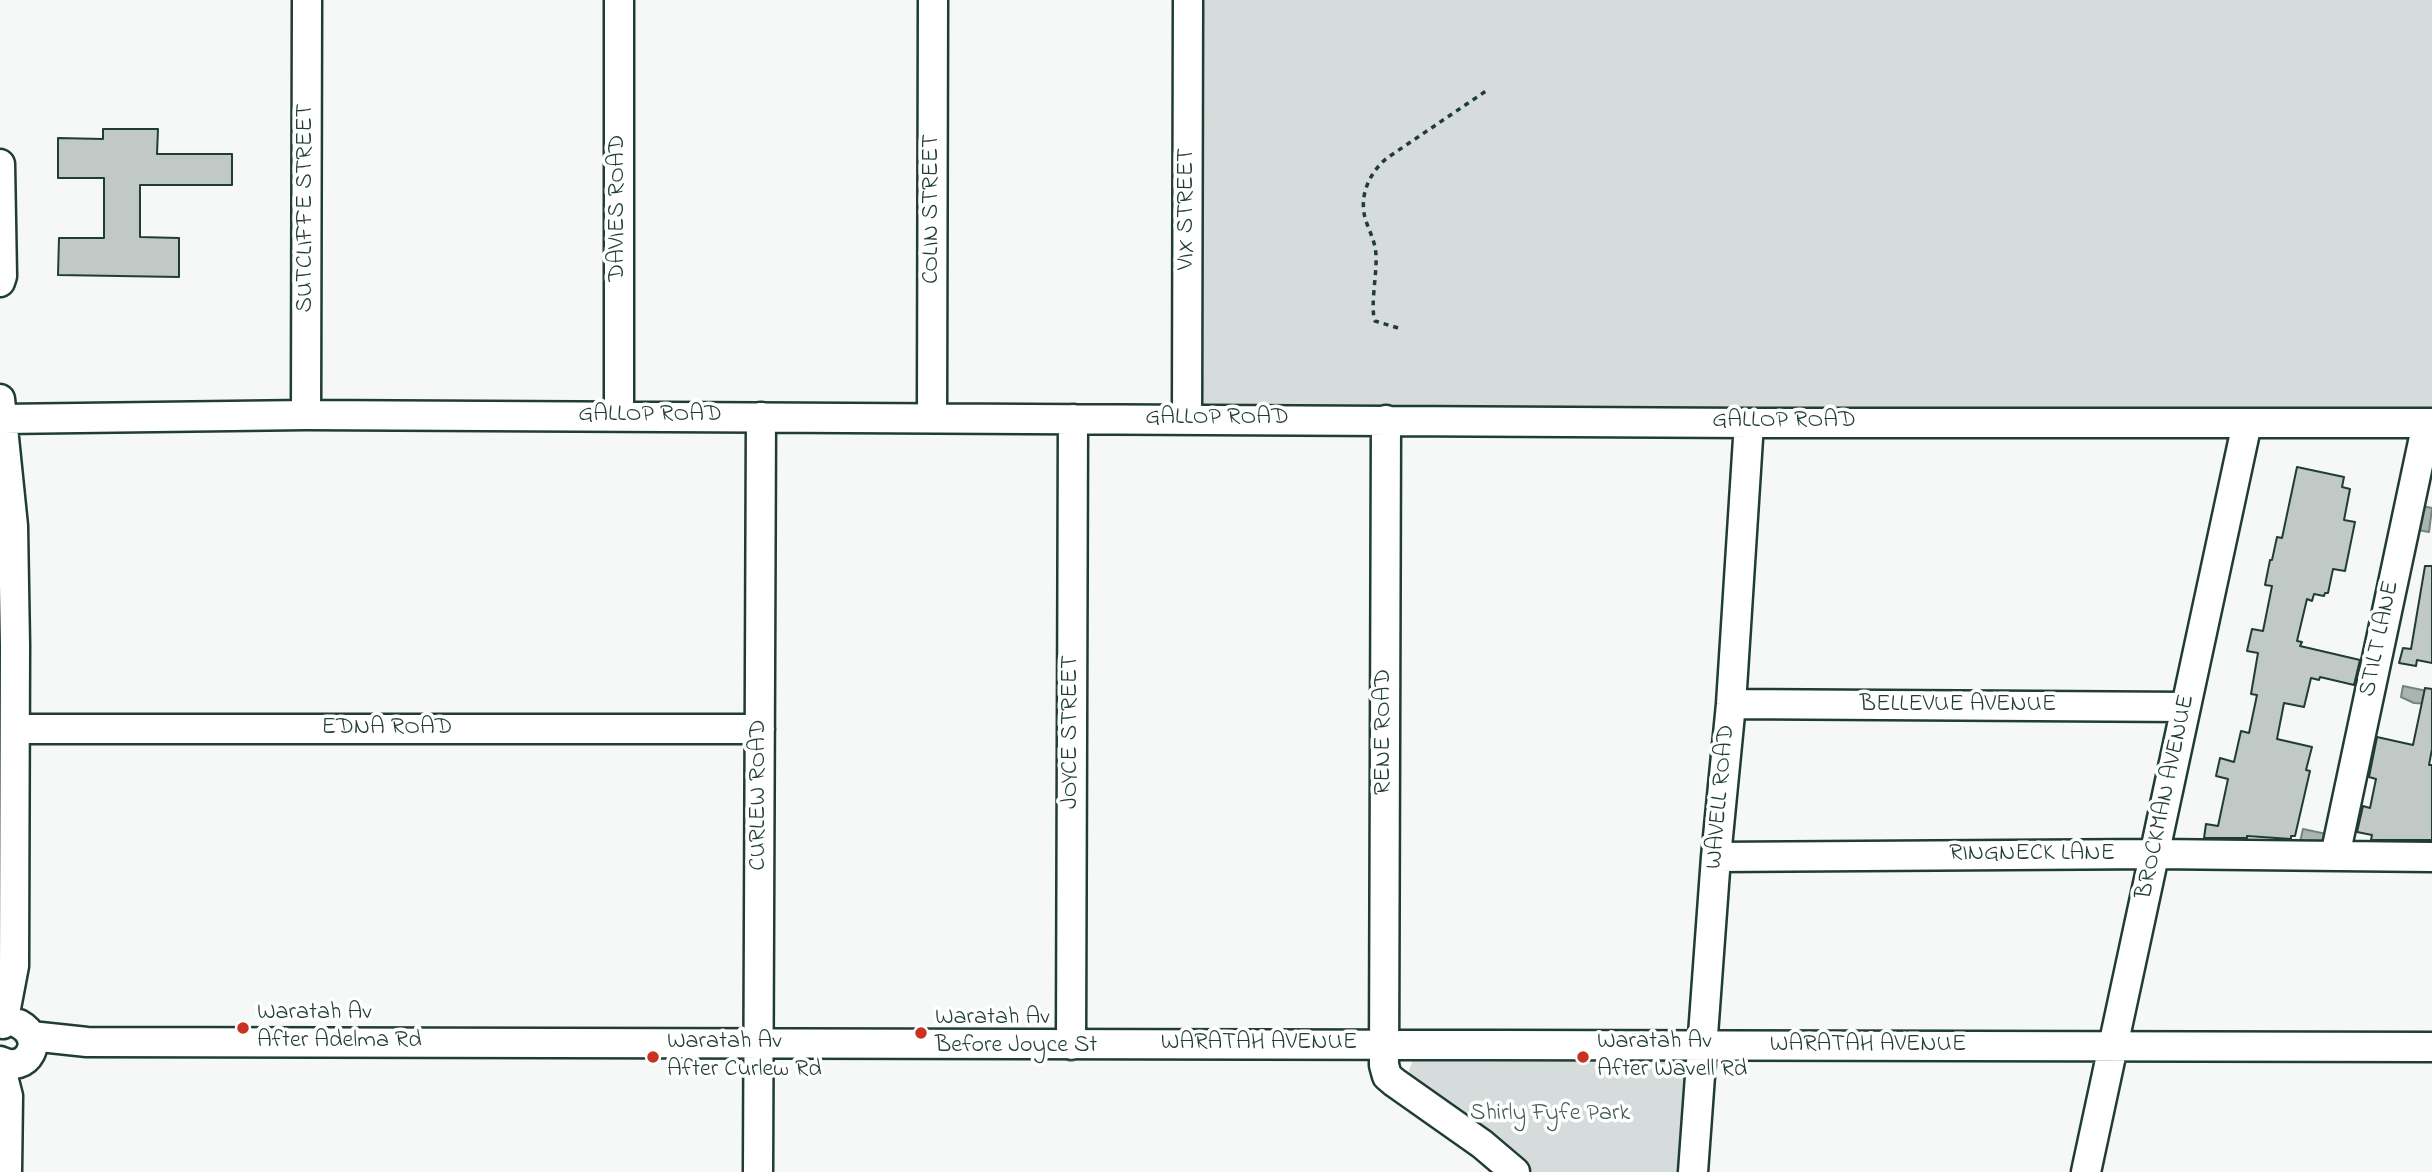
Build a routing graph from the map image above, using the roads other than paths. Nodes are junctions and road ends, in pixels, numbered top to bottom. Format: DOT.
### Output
graph roads {
  1 [pos="307,0"];
  2 [pos="619,0"];
  3 [pos="933,0"];
  4 [pos="1188,0"];
  5 [pos="0,164"];
  6 [pos="1,220"];
  7 [pos="0,282"];
  8 [pos="1,409"];
  9 [pos="306,415"];
  10 [pos="619,416"];
  11 [pos="761,417"];
  12 [pos="932,417"];
  13 [pos="1073,419"];
  14 [pos="1187,419"];
  15 [pos="1385,420"];
  16 [pos="1749,423"];
  17 [pos="2247,423"];
  18 [pos="2430,423"];
  19 [pos="7,645"];
  20 [pos="1731,704"];
  21 [pos="2186,707"];
  22 [pos="15,729"];
  23 [pos="760,729"];
  24 [pos="2155,854"];
  25 [pos="1716,856"];
  26 [pos="2335,856"];
  27 [pos="2432,857"];
  28 [pos="759,1044"];
  29 [pos="1384,1044"];
  30 [pos="15,1045"];
  31 [pos="1071,1045"];
  32 [pos="1703,1046"];
  33 [pos="2114,1046"];
  34 [pos="2432,1047"];
  35 [pos="7,1172"];
  36 [pos="758,1172"];
  37 [pos="1515,1172"];
  38 [pos="1693,1172"];
  39 [pos="2087,1172"];
  1 -- 9 [label="street, SUTCLIFFE STREET"];
  2 -- 10 [label="street, DAVIES ROAD"];
  3 -- 12 [label="street, COLIN STREET"];
  4 -- 14 [label="street, VIX STREET"];
  5 -- 6 [label="street"];
  6 -- 7 [label="street"];
  8 -- 9 [label="street, GALLOP ROAD"];
  8 -- 19 [label="street"];
  9 -- 10 [label="street, GALLOP ROAD"];
  10 -- 11 [label="street, GALLOP ROAD"];
  11 -- 12 [label="street, GALLOP ROAD"];
  11 -- 23 [label="street, CURLEW ROAD"];
  12 -- 13 [label="street, GALLOP ROAD"];
  13 -- 14 [label="street, GALLOP ROAD"];
  13 -- 31 [label="street, JOYCE STREET"];
  14 -- 15 [label="street, GALLOP ROAD"];
  15 -- 16 [label="street, GALLOP ROAD"];
  15 -- 29 [label="street, RENE ROAD"];
  16 -- 17 [label="street, GALLOP ROAD"];
  16 -- 20 [label="street, WAVELL ROAD"];
  17 -- 18 [label="street, GALLOP ROAD"];
  17 -- 21 [label="street, BROCKMAN AVENUE"];
  18 -- 26 [label="street, STILT LANE"];
  19 -- 22 [label="street"];
  20 -- 21 [label="street, BELLEVUE AVENUE"];
  20 -- 25 [label="street, WAVELL ROAD"];
  21 -- 24 [label="street, BROCKMAN AVENUE"];
  22 -- 23 [label="street, EDNA ROAD"];
  22 -- 30 [label="street"];
  23 -- 28 [label="street, CURLEW ROAD"];
  24 -- 25 [label="street, RINGNECK LANE"];
  24 -- 26 [label="street, RINGNECK LANE"];
  24 -- 33 [label="street, BROCKMAN AVENUE"];
  25 -- 32 [label="street, WAVELL ROAD"];
  26 -- 27 [label="street, RINGNECK LANE"];
  28 -- 30 [label="street, WARATAH AVENUE"];
  28 -- 31 [label="street, WARATAH AVENUE"];
  28 -- 36 [label="street, CURLEW ROAD"];
  29 -- 31 [label="street, WARATAH AVENUE"];
  29 -- 32 [label="street, WARATAH AVENUE"];
  29 -- 37 [label="street, RENE ROAD"];
  30 -- 35 [label="street"];
  32 -- 33 [label="street, WARATAH AVENUE"];
  32 -- 38 [label="street, WAVELL ROAD"];
  33 -- 34 [label="street, WARATAH AVENUE"];
  33 -- 39 [label="street, BROCKMAN AVENUE"];
}
